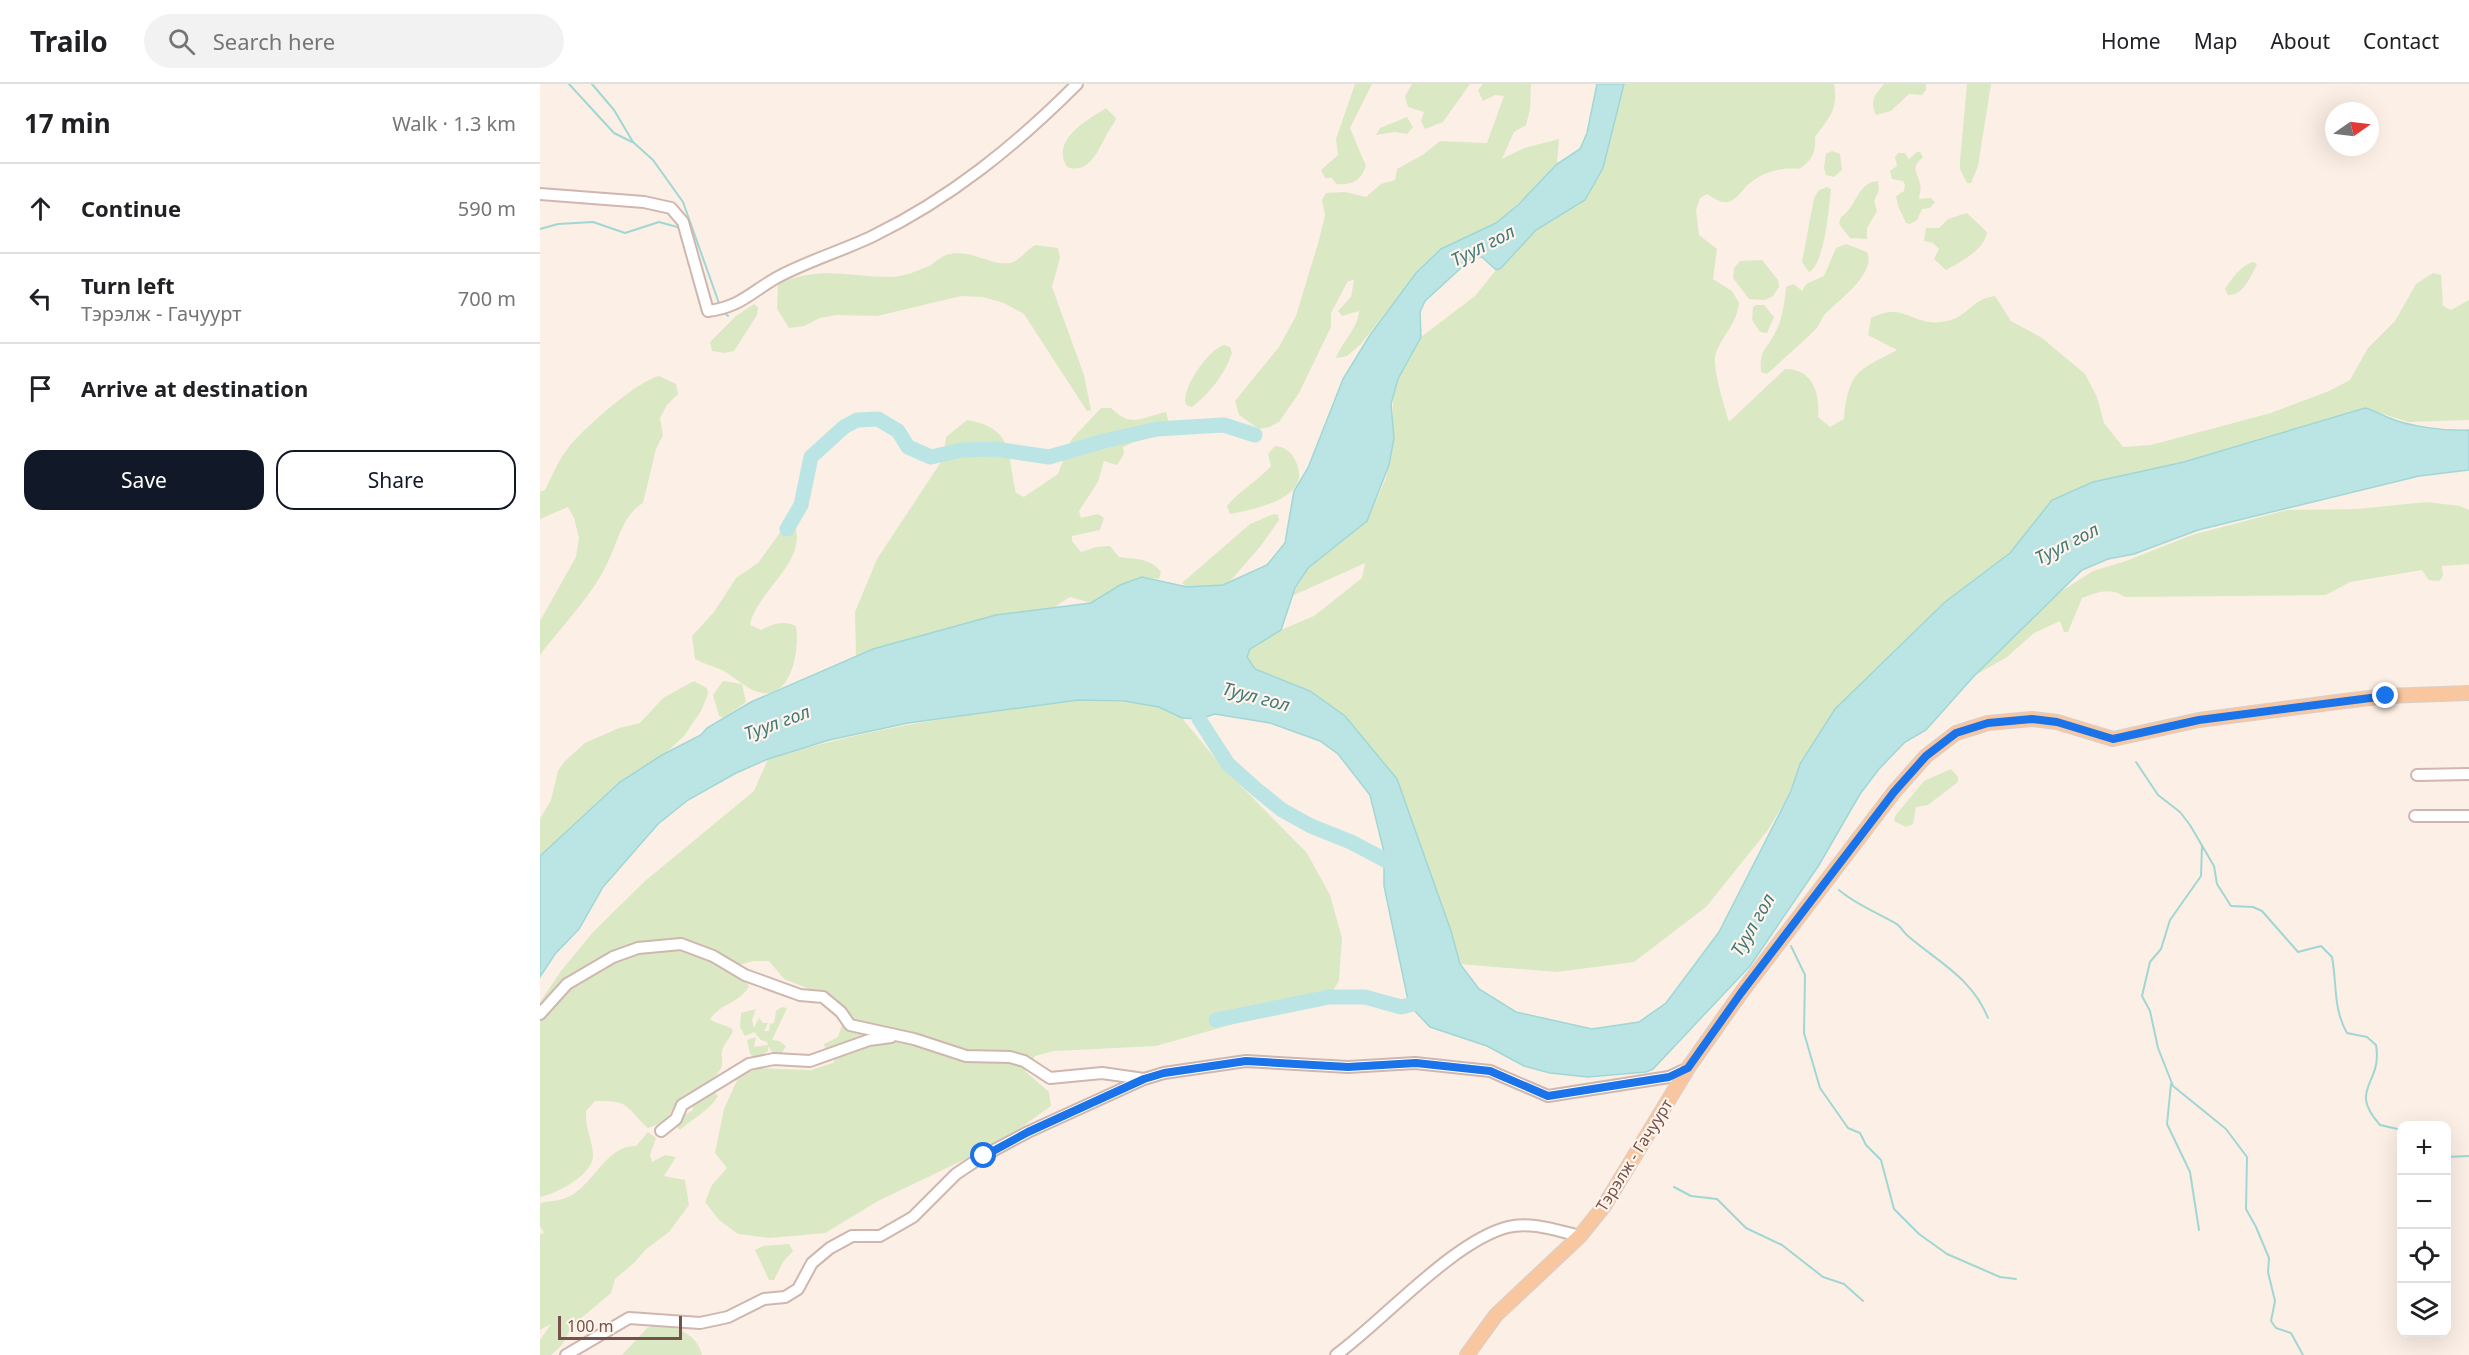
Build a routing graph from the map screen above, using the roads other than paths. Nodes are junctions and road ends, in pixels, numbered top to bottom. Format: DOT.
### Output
graph roads {
  1 [pos="1077,84"];
  2 [pos="540,194"];
  3 [pos="2469,693"];
  4 [pos="2469,774"];
  5 [pos="2417,775"];
  6 [pos="2415,816"];
  7 [pos="2469,816"];
  8 [pos="540,1014"];
  9 [pos="897,1036"];
  10 [pos="1688,1068"];
  11 [pos="1144,1079"];
  12 [pos="661,1131"];
  13 [pos="1580,1236"];
  14 [pos="566,1355"];
  15 [pos="1336,1355"];
  16 [pos="1467,1355"];
  1 -- 2 [label="street"];
  3 -- 10 [label="main road, Тэрэлж - Гачуурт"];
  4 -- 5 [label="street"];
  6 -- 7 [label="street"];
  8 -- 9 [label="street"];
  9 -- 11 [label="street"];
  9 -- 12 [label="street"];
  10 -- 11 [label="street"];
  10 -- 13 [label="main road, Тэрэлж - Гачуурт"];
  11 -- 14 [label="street"];
  13 -- 15 [label="street"];
  13 -- 16 [label="main road, Тэрэлж - Гачуурт"];
}
